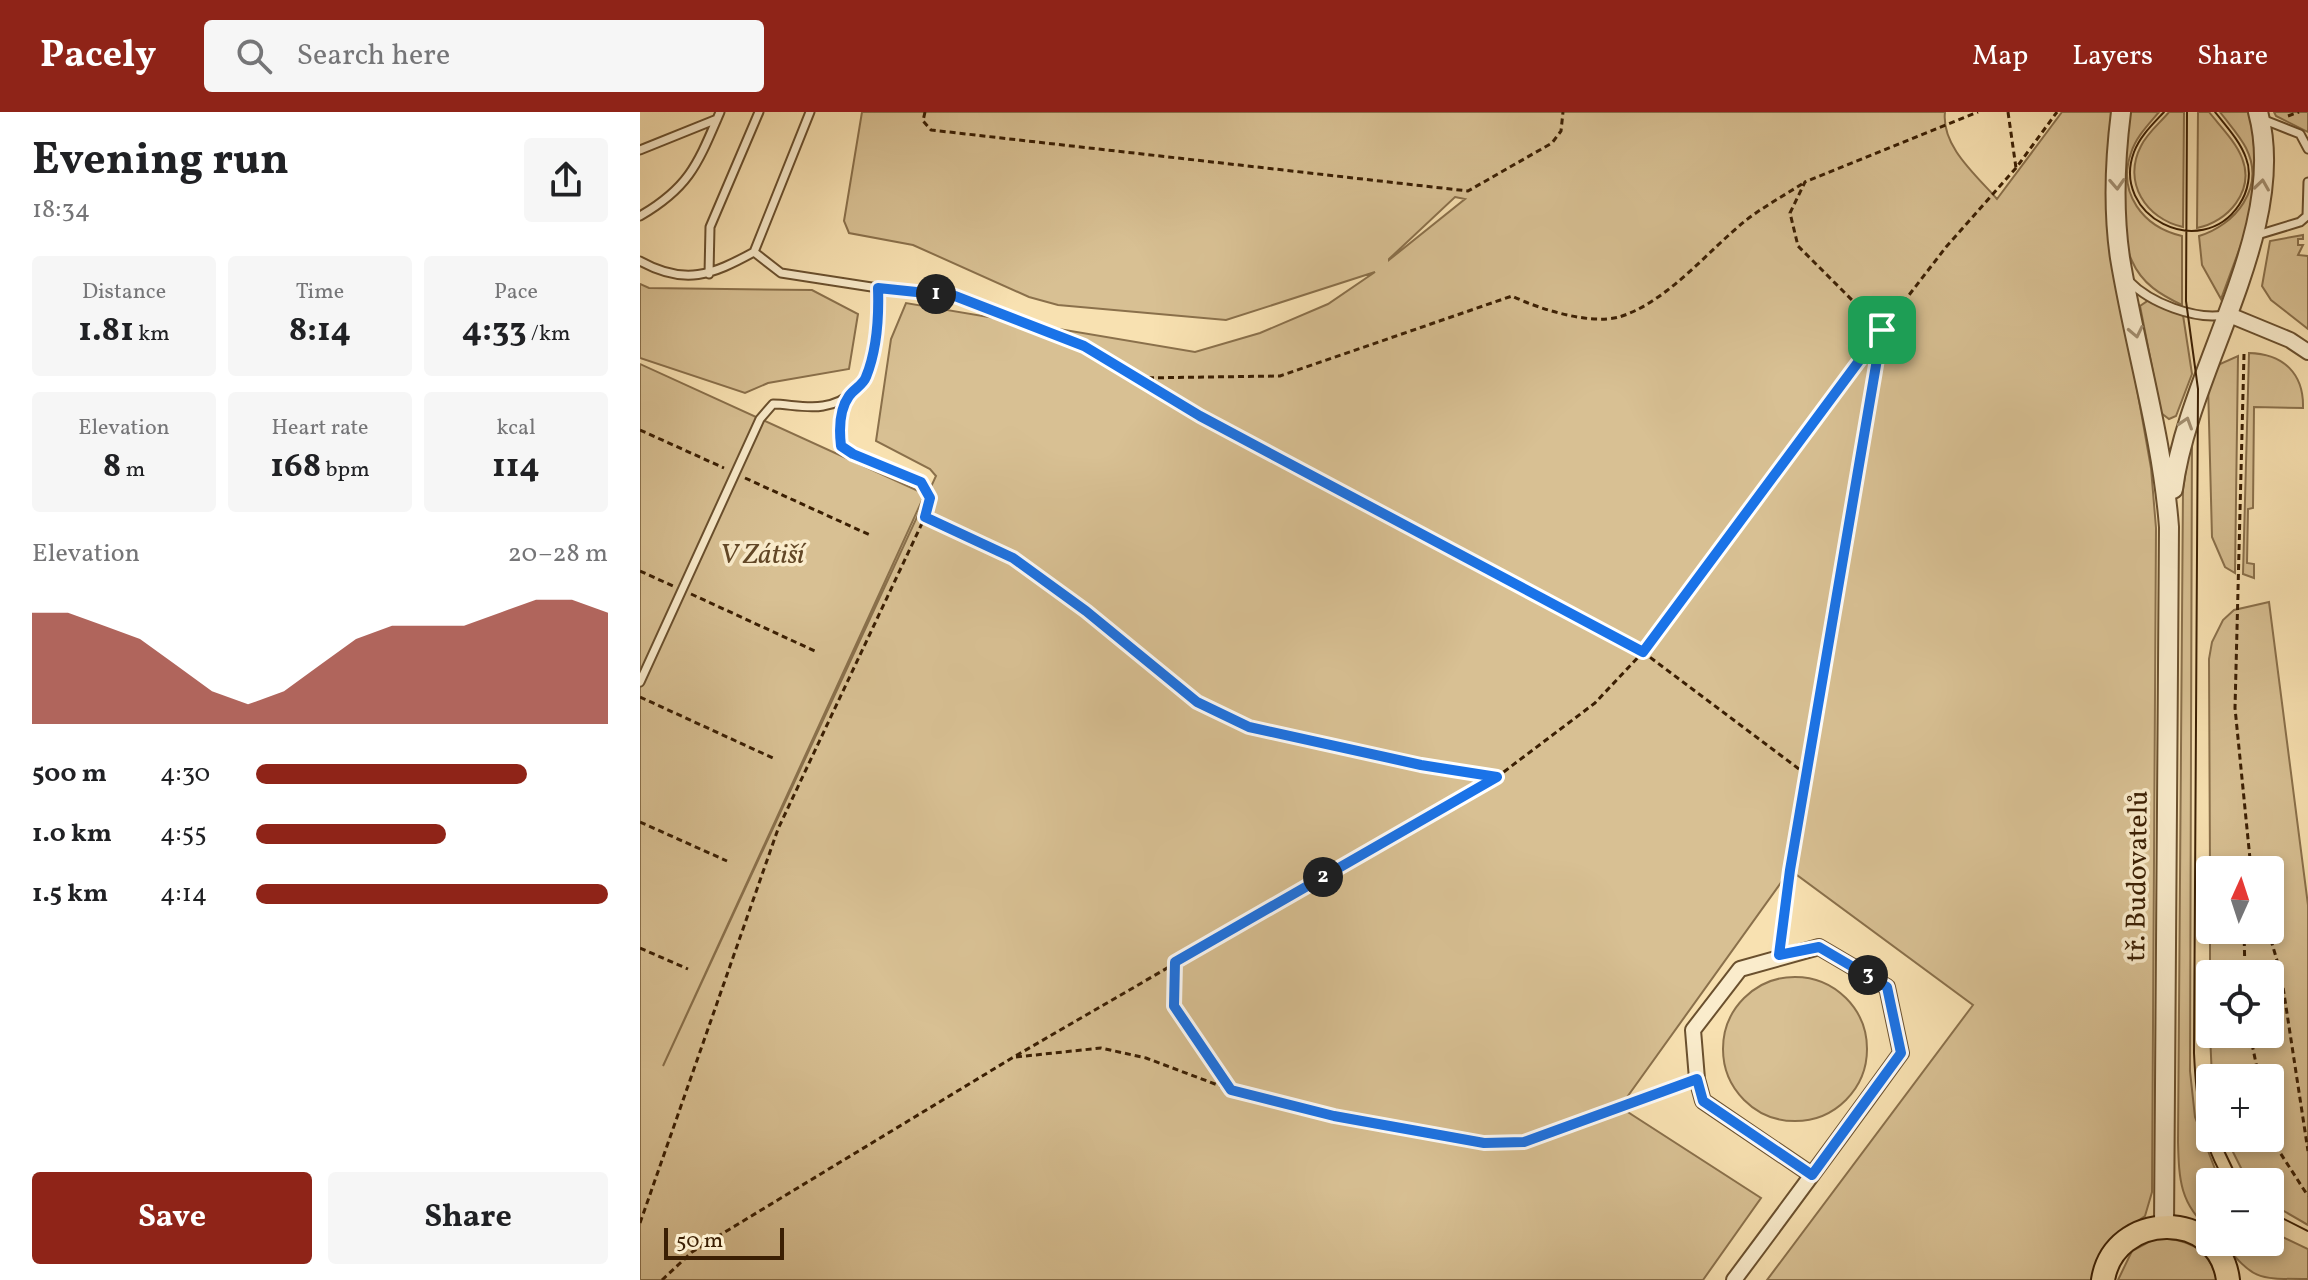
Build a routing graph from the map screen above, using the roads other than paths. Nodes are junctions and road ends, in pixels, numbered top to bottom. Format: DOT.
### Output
graph roads {
  1 [pos="759,112"];
  2 [pos="810,112"];
  3 [pos="2121,112"];
  4 [pos="2258,115"];
  5 [pos="719,116"];
  6 [pos="2304,136"];
  7 [pos="2308,149"];
  8 [pos="640,150"];
  9 [pos="2308,182"];
  10 [pos="640,216"];
  11 [pos="2252,236"];
  12 [pos="754,252"];
  13 [pos="640,261"];
  14 [pos="2124,273"];
  15 [pos="709,274"];
  16 [pos="2227,314"];
  17 [pos="2308,352"];
  18 [pos="2169,527"];
  19 [pos="640,682"];
  20 [pos="1812,1175"];
  21 [pos="2164,1225"];
  22 [pos="1734,1280"];
  23 [pos="2103,1280"];
  24 [pos="2228,1280"];
  1 -- 15 [label="lane"];
  2 -- 12 [label="lane"];
  3 -- 14 [label="street, tř. Budovatelů, one-way"];
  4 -- 6 [label="lane"];
  11 -- 4 [label="street, tř. Budovatelů, one-way"];
  5 -- 8 [label="lane"];
  5 -- 10 [label="lane"];
  6 -- 7 [label="lane"];
  9 -- 11 [label="lane"];
  11 -- 16 [label="street, tř. Budovatelů"];
  12 -- 15 [label="lane"];
  12 -- 19 [label="lane"];
  13 -- 15 [label="lane"];
  14 -- 16 [label="lane"];
  14 -- 18 [label="street, tř. Budovatelů, one-way"];
  16 -- 17 [label="street"];
  18 -- 16 [label="street, tř. Budovatelů, one-way"];
  18 -- 21 [label="street, tř. Budovatelů"];
  20 -- 20 [label="street"];
  20 -- 22 [label="street"];
  21 -- 23 [label="main road"];
  21 -- 24 [label="main road"];
}
